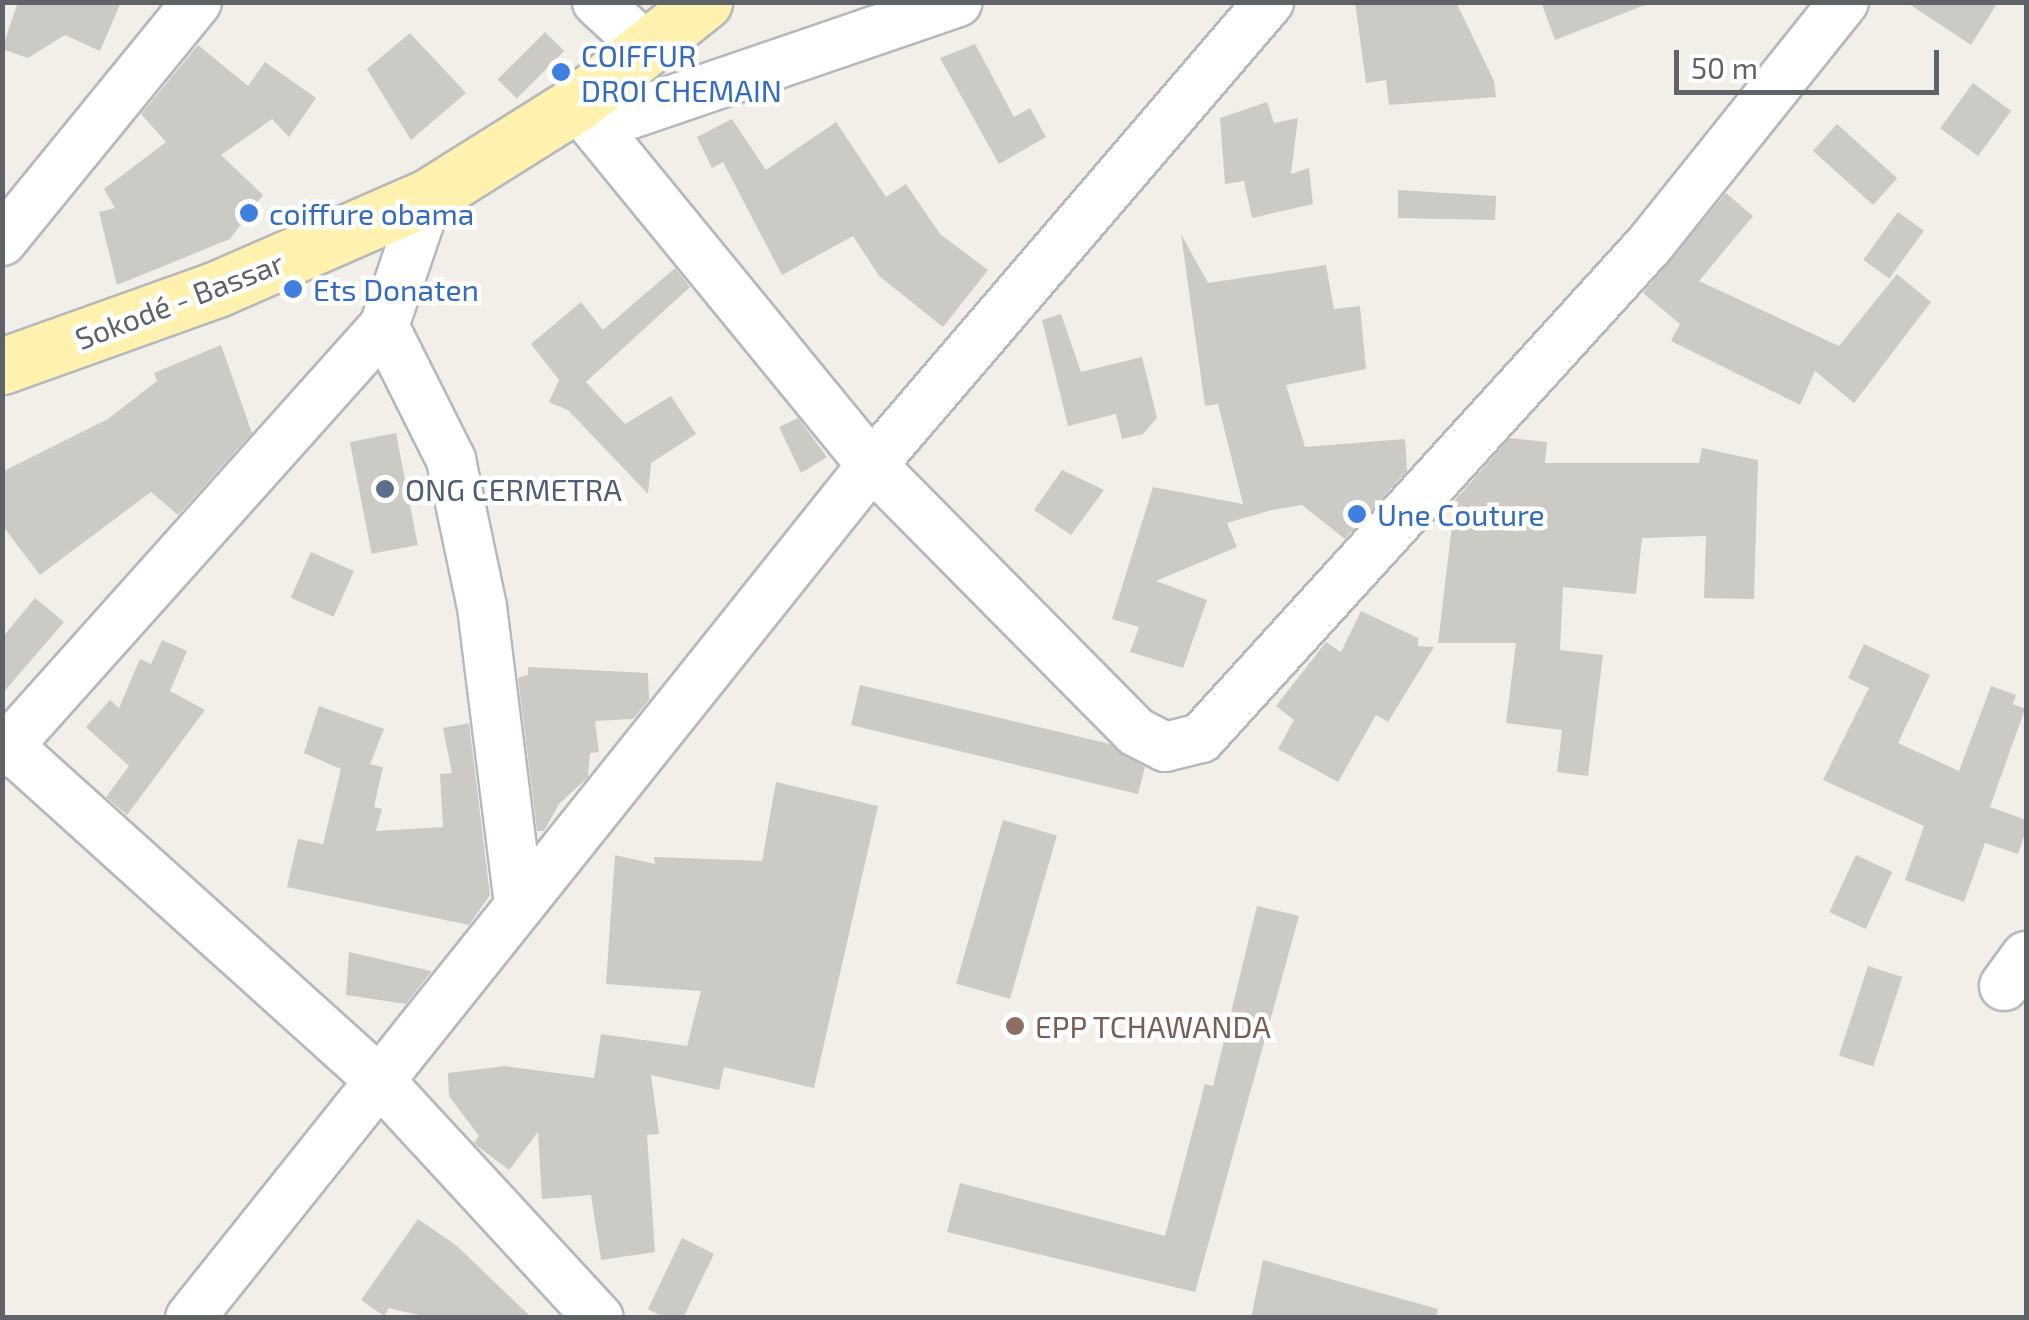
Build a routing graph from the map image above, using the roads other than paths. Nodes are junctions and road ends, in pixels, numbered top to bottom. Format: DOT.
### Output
graph roads {
  1 [pos="197,2"];
  2 [pos="597,2"];
  3 [pos="704,2"];
  4 [pos="958,2"];
  5 [pos="1269,2"];
  6 [pos="1844,2"];
  7 [pos="650,50"];
  8 [pos="588,115"];
  9 [pos="428,197"];
  10 [pos="2,242"];
  11 [pos="384,326"];
  12 [pos="2,366"];
  13 [pos="872,466"];
  14 [pos="5,746"];
  15 [pos="519,906"];
  16 [pos="378,1080"];
  17 [pos="190,1318"];
  18 [pos="599,1318"];
  1 -- 10 [label="street"];
  2 -- 7 [label="street"];
  3 -- 7 [label="main road, Sokodé - Bassar"];
  4 -- 8 [label="street"];
  5 -- 13 [label="street"];
  6 -- 13 [label="street"];
  7 -- 8 [label="main road, Sokodé - Bassar"];
  8 -- 9 [label="main road, Sokodé - Bassar"];
  8 -- 13 [label="street"];
  9 -- 11 [label="street"];
  9 -- 12 [label="main road, Sokodé - Bassar"];
  11 -- 14 [label="street"];
  11 -- 15 [label="street"];
  13 -- 15 [label="street"];
  14 -- 16 [label="street"];
  15 -- 16 [label="street"];
  16 -- 17 [label="street"];
  16 -- 18 [label="street"];
}
